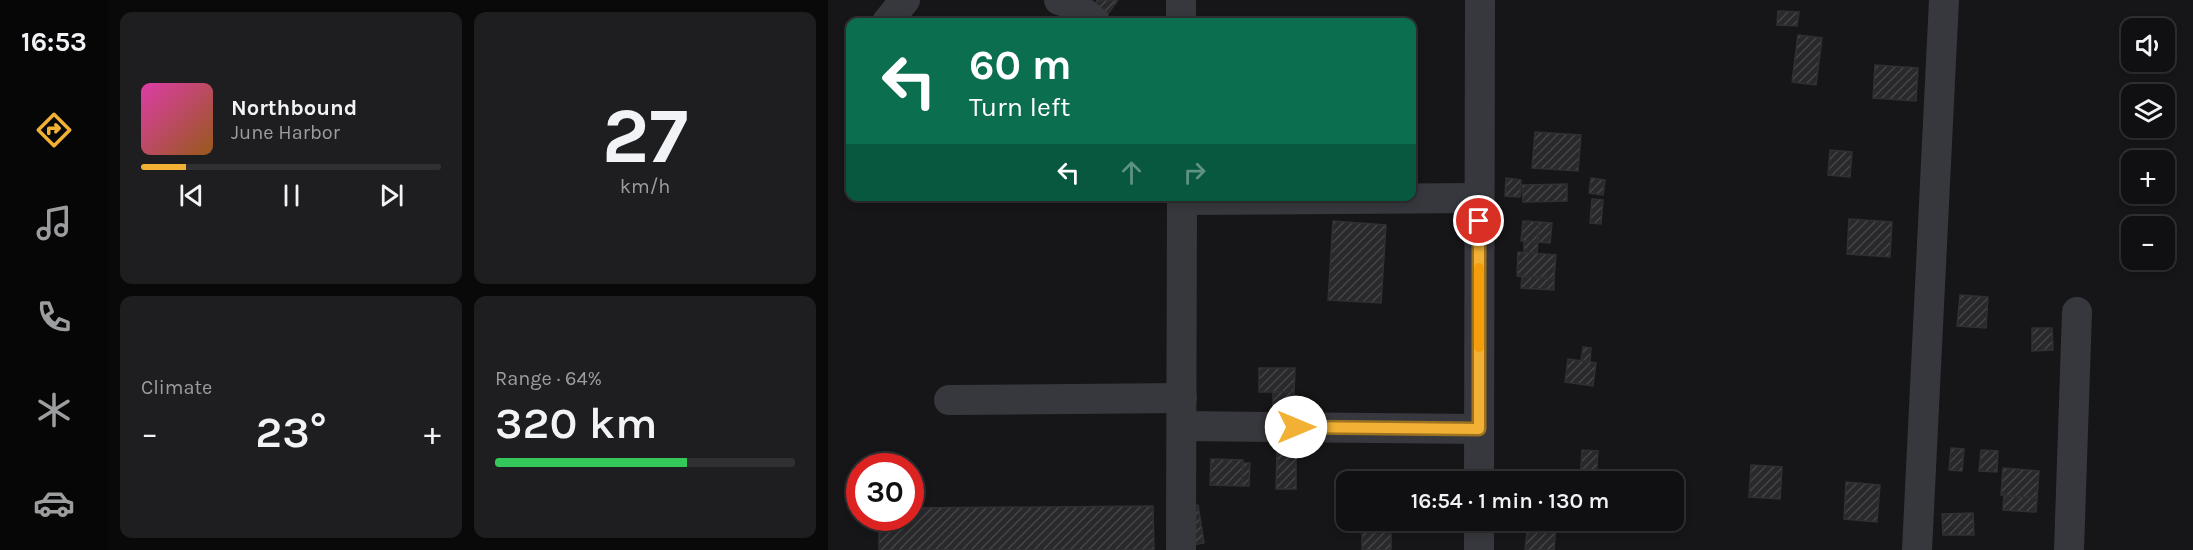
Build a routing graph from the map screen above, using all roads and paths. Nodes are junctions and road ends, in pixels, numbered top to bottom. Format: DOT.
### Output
graph roads {
  1 [pos="905,0"];
  2 [pos="1181,0"];
  3 [pos="1480,0"];
  4 [pos="1944,0"];
  5 [pos="890,18"];
  6 [pos="1181,18"];
  7 [pos="1416,198"];
  8 [pos="1479,198"];
  9 [pos="1182,201"];
  10 [pos="2078,312"];
  11 [pos="949,400"];
  12 [pos="1182,412"];
  13 [pos="1479,429"];
  14 [pos="1479,471"];
  15 [pos="1479,531"];
  16 [pos="1181,550"];
  17 [pos="1479,550"];
  18 [pos="1917,550"];
  19 [pos="2069,550"];
  1 -- 5 [label="street"];
  2 -- 6 [label="street"];
  3 -- 8 [label="street"];
  4 -- 18 [label="street"];
  7 -- 8 [label="street"];
  8 -- 13 [label="street"];
  9 -- 12 [label="street"];
  10 -- 19 [label="street"];
  11 -- 12 [label="street"];
  12 -- 13 [label="street"];
  12 -- 16 [label="street"];
  13 -- 14 [label="street"];
  15 -- 17 [label="street"];
}
